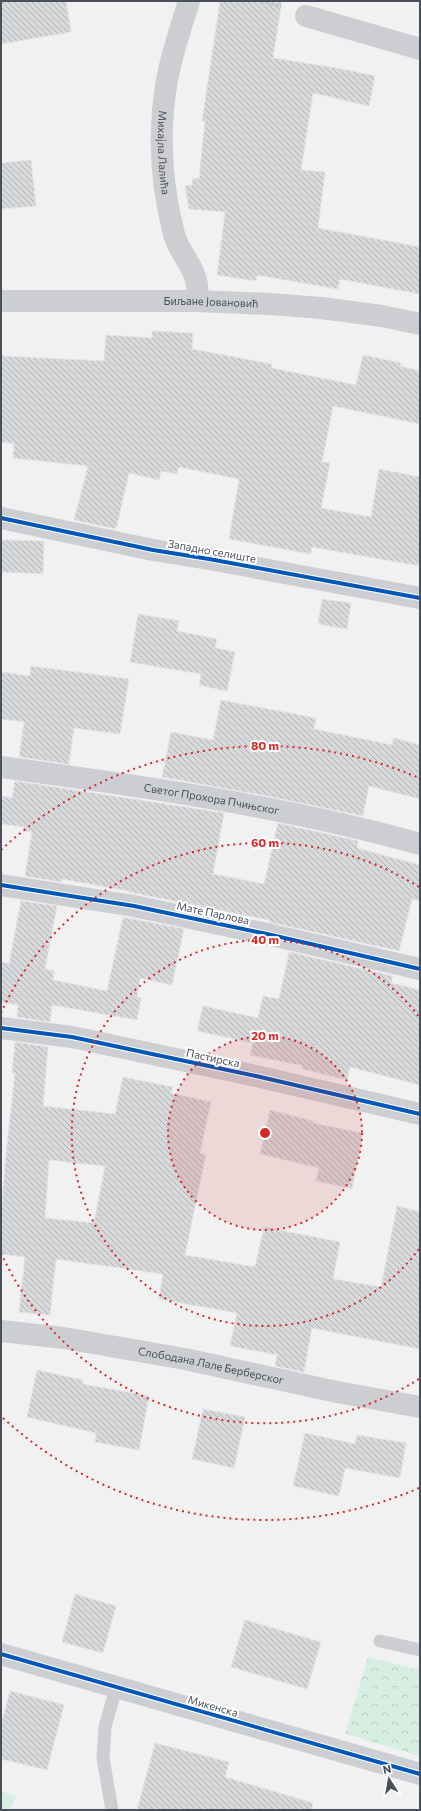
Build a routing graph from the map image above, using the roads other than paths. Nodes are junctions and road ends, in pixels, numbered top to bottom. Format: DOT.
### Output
graph roads {
  1 [pos="189,1"];
  2 [pos="306,16"];
  3 [pos="420,50"];
  4 [pos="198,301"];
  5 [pos="1,302"];
  6 [pos="420,324"];
  7 [pos="1,518"];
  8 [pos="420,598"];
  9 [pos="1,767"];
  10 [pos="420,844"];
  11 [pos="1,886"];
  12 [pos="420,969"];
  13 [pos="1,1028"];
  14 [pos="420,1114"];
  15 [pos="1,1331"];
  16 [pos="420,1407"];
  17 [pos="380,1641"];
  18 [pos="420,1650"];
  19 [pos="1,1654"];
  20 [pos="116,1688"];
  21 [pos="420,1774"];
  22 [pos="112,1810"];
  1 -- 4 [label="street, Михајла Лалића"];
  2 -- 3 [label="street"];
  4 -- 5 [label="street, Биљане Јовановић"];
  4 -- 6 [label="street, Биљане Јовановић"];
  7 -- 8 [label="street, Западно селиште"];
  9 -- 10 [label="street, Светог Прохора Пчињског"];
  11 -- 12 [label="street, Мате Парлова"];
  13 -- 14 [label="street, Пастирска"];
  15 -- 16 [label="street, Слободана Лале Берберског"];
  17 -- 18 [label="lane"];
  19 -- 20 [label="street, Микенска"];
  20 -- 21 [label="street, Микенска"];
  20 -- 22 [label="lane"];
}
